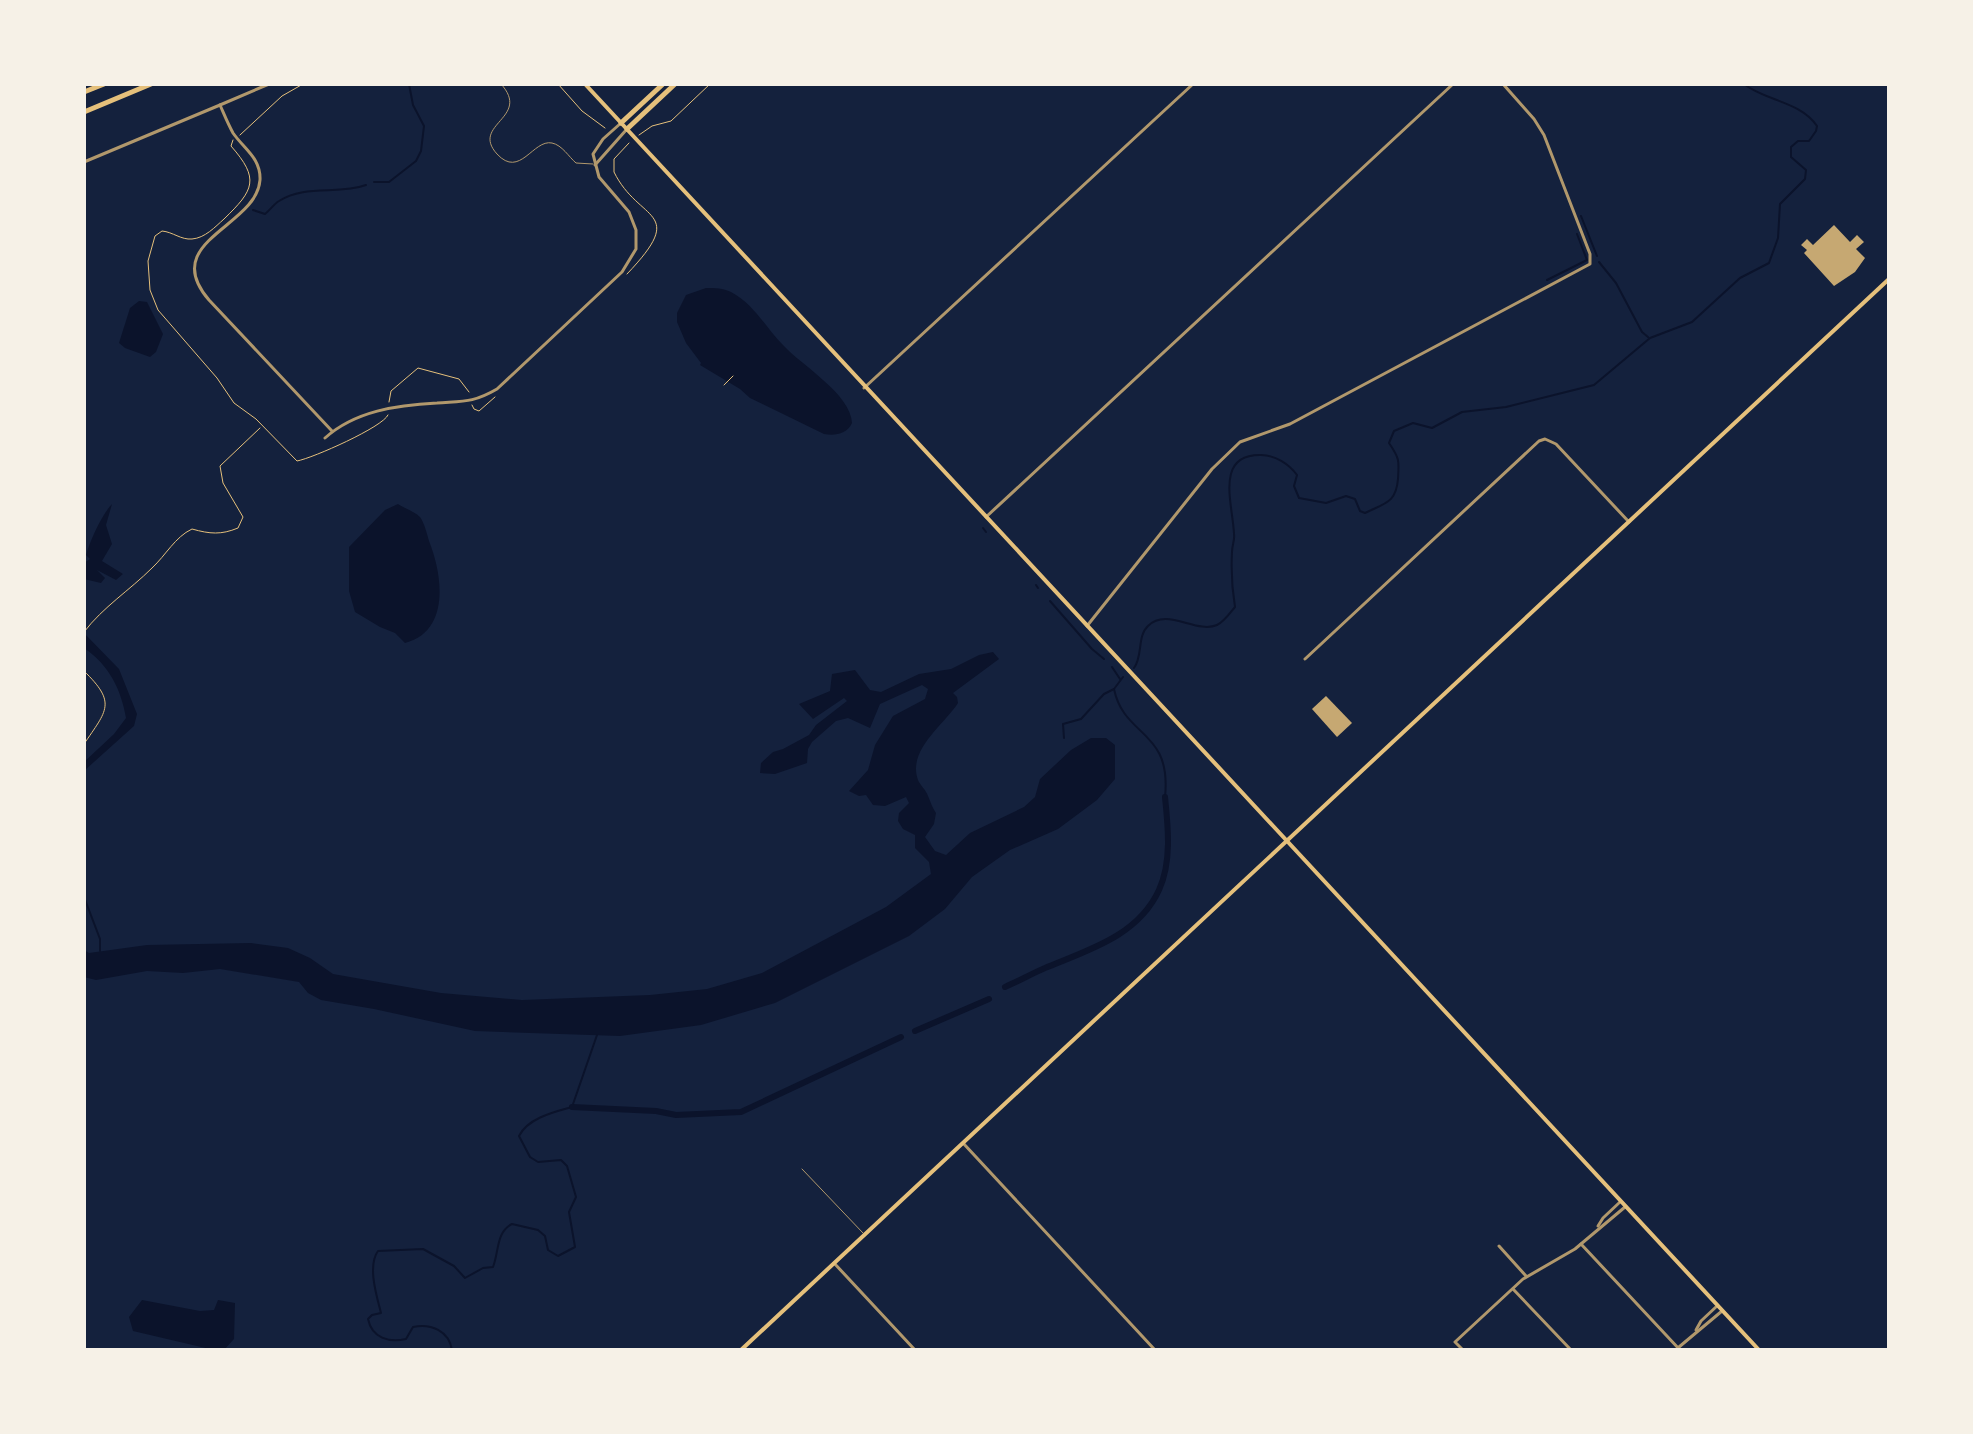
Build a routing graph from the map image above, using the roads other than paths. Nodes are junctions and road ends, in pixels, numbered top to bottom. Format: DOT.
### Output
graph roads {
  1 [pos="104,84"];
  2 [pos="151,84"];
  3 [pos="269,84"];
  4 [pos="501,84"];
  5 [pos="585,84"];
  6 [pos="661,84"];
  7 [pos="675,84"];
  8 [pos="1193,84"];
  9 [pos="1453,84"];
  10 [pos="1503,84"];
  11 [pos="84,92"];
  12 [pos="220,105"];
  13 [pos="84,112"];
  14 [pos="621,123"];
  15 [pos="627,129"];
  16 [pos="84,162"];
  17 [pos="595,165"];
  18 [pos="1889,279"];
  19 [pos="864,388"];
  20 [pos="332,431"];
  21 [pos="325,438"];
  22 [pos="986,517"];
  23 [pos="1629,522"];
  24 [pos="1087,626"];
  25 [pos="1305,659"];
  26 [pos="1287,843"];
  27 [pos="963,1143"];
  28 [pos="802,1169"];
  29 [pos="1620,1202"];
  30 [pos="1625,1207"];
  31 [pos="1597,1229"];
  32 [pos="865,1235"];
  33 [pos="1581,1244"];
  34 [pos="1499,1246"];
  35 [pos="834,1263"];
  36 [pos="1527,1276"];
  37 [pos="1513,1288"];
  38 [pos="1717,1306"];
  39 [pos="1722,1311"];
  40 [pos="1695,1331"];
  41 [pos="1679,1349"];
  42 [pos="741,1350"];
  43 [pos="915,1350"];
  44 [pos="1155,1350"];
  45 [pos="1463,1350"];
  46 [pos="1571,1350"];
  47 [pos="1759,1350"];
  1 -- 11 [label="highway"];
  2 -- 13 [label="highway"];
  3 -- 12 [label="street"];
  4 -- 17 [label="lane"];
  5 -- 14 [label="main road"];
  6 -- 14 [label="highway"];
  7 -- 15 [label="highway"];
  8 -- 19 [label="street"];
  9 -- 22 [label="street"];
  10 -- 24 [label="street"];
  12 -- 16 [label="street"];
  12 -- 20 [label="street"];
  14 -- 15 [label="main road"];
  14 -- 17 [label="street"];
  15 -- 17 [label="street"];
  15 -- 19 [label="main road"];
  17 -- 20 [label="street"];
  18 -- 23 [label="main road"];
  19 -- 22 [label="main road"];
  20 -- 21 [label="street"];
  22 -- 24 [label="main road"];
  23 -- 25 [label="street"];
  23 -- 26 [label="main road"];
  24 -- 26 [label="main road"];
  26 -- 27 [label="main road"];
  26 -- 29 [label="main road"];
  27 -- 32 [label="main road"];
  27 -- 44 [label="street"];
  28 -- 32 [label="lane"];
  29 -- 30 [label="main road"];
  29 -- 31 [label="street"];
  30 -- 31 [label="street"];
  30 -- 38 [label="main road"];
  31 -- 33 [label="street"];
  32 -- 35 [label="main road"];
  33 -- 36 [label="street"];
  33 -- 41 [label="street"];
  34 -- 36 [label="street"];
  35 -- 42 [label="main road"];
  35 -- 43 [label="street"];
  36 -- 37 [label="street"];
  37 -- 45 [label="street"];
  37 -- 46 [label="street"];
  38 -- 39 [label="main road"];
  38 -- 40 [label="street"];
  39 -- 40 [label="street"];
  39 -- 47 [label="main road"];
  40 -- 41 [label="street"];
}
